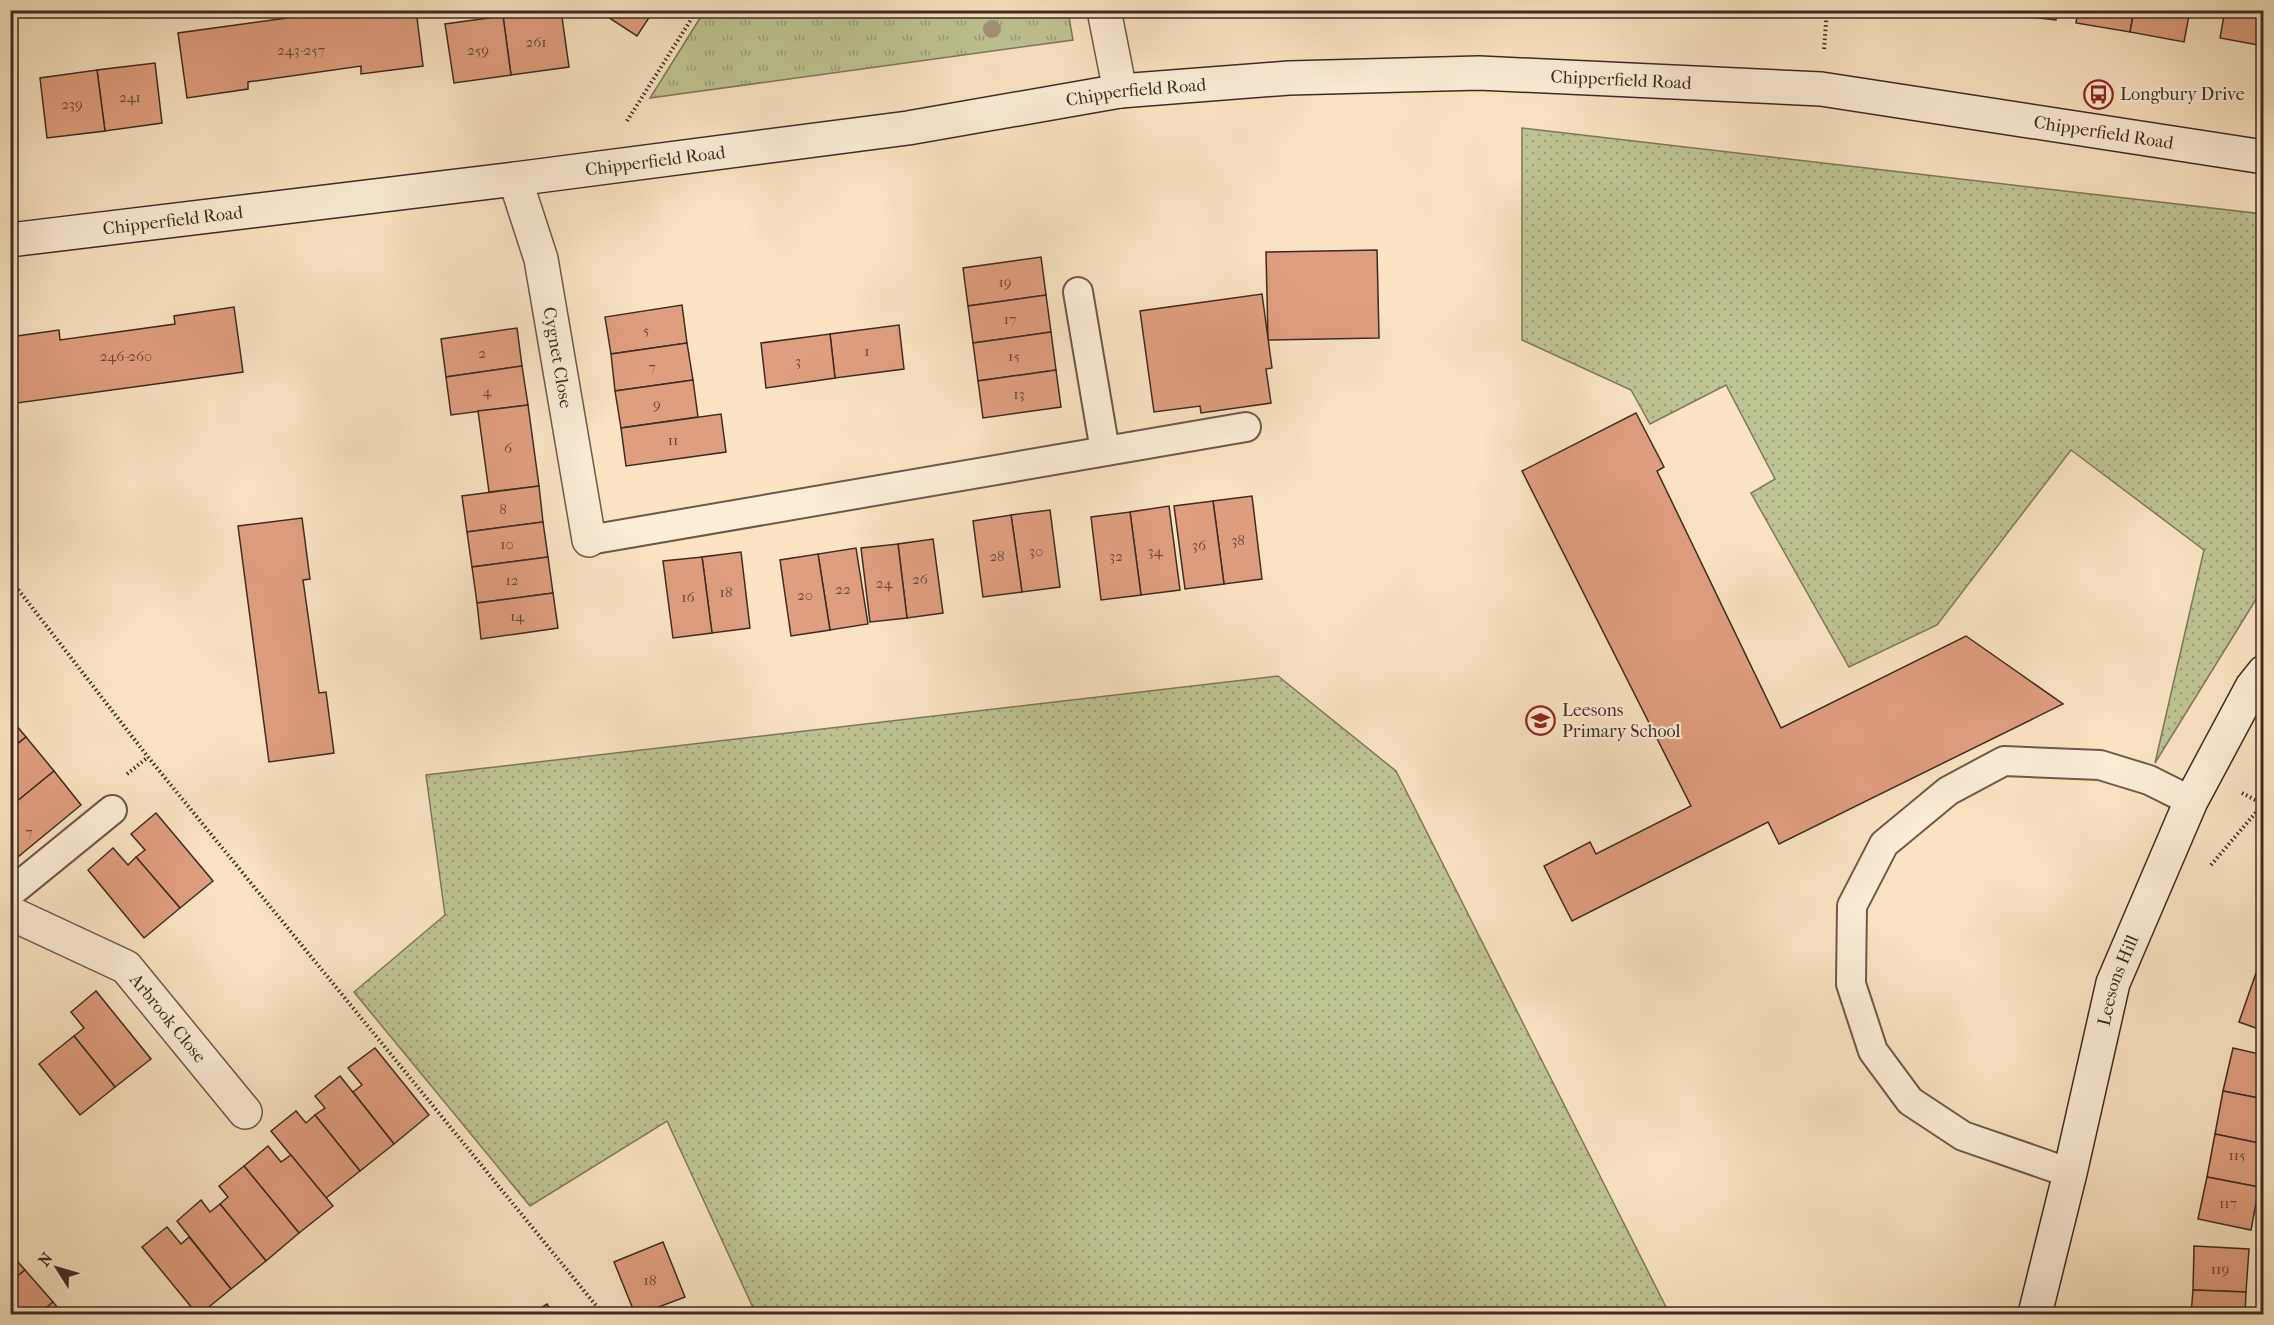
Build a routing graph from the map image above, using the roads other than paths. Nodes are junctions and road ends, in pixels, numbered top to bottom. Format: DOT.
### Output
graph roads {
  1 [pos="1104,10"];
  2 [pos="1120,91"];
  3 [pos="2264,157"];
  4 [pos="514,179"];
  5 [pos="10,240"];
  6 [pos="1078,292"];
  7 [pos="1246,427"];
  8 [pos="1105,451"];
  9 [pos="589,540"];
  10 [pos="2264,672"];
  11 [pos="2191,801"];
  12 [pos="112,810"];
  13 [pos="10,893"];
  14 [pos="10,913"];
  15 [pos="245,1112"];
  16 [pos="2070,1173"];
  17 [pos="2035,1314"];
  1 -- 2 [label="street"];
  2 -- 3 [label="street, Chipperfield Road"];
  2 -- 4 [label="street, Chipperfield Road"];
  4 -- 5 [label="street, Chipperfield Road"];
  4 -- 9 [label="street, Cygnet Close"];
  6 -- 8 [label="lane"];
  7 -- 8 [label="lane"];
  8 -- 9 [label="lane"];
  10 -- 11 [label="street, Leesons Hill"];
  11 -- 16 [label="street, Leesons Hill"];
  11 -- 16 [label="lane"];
  12 -- 13 [label="lane"];
  14 -- 15 [label="street, Arbrook Close"];
  16 -- 17 [label="street, Leesons Hill"];
}
